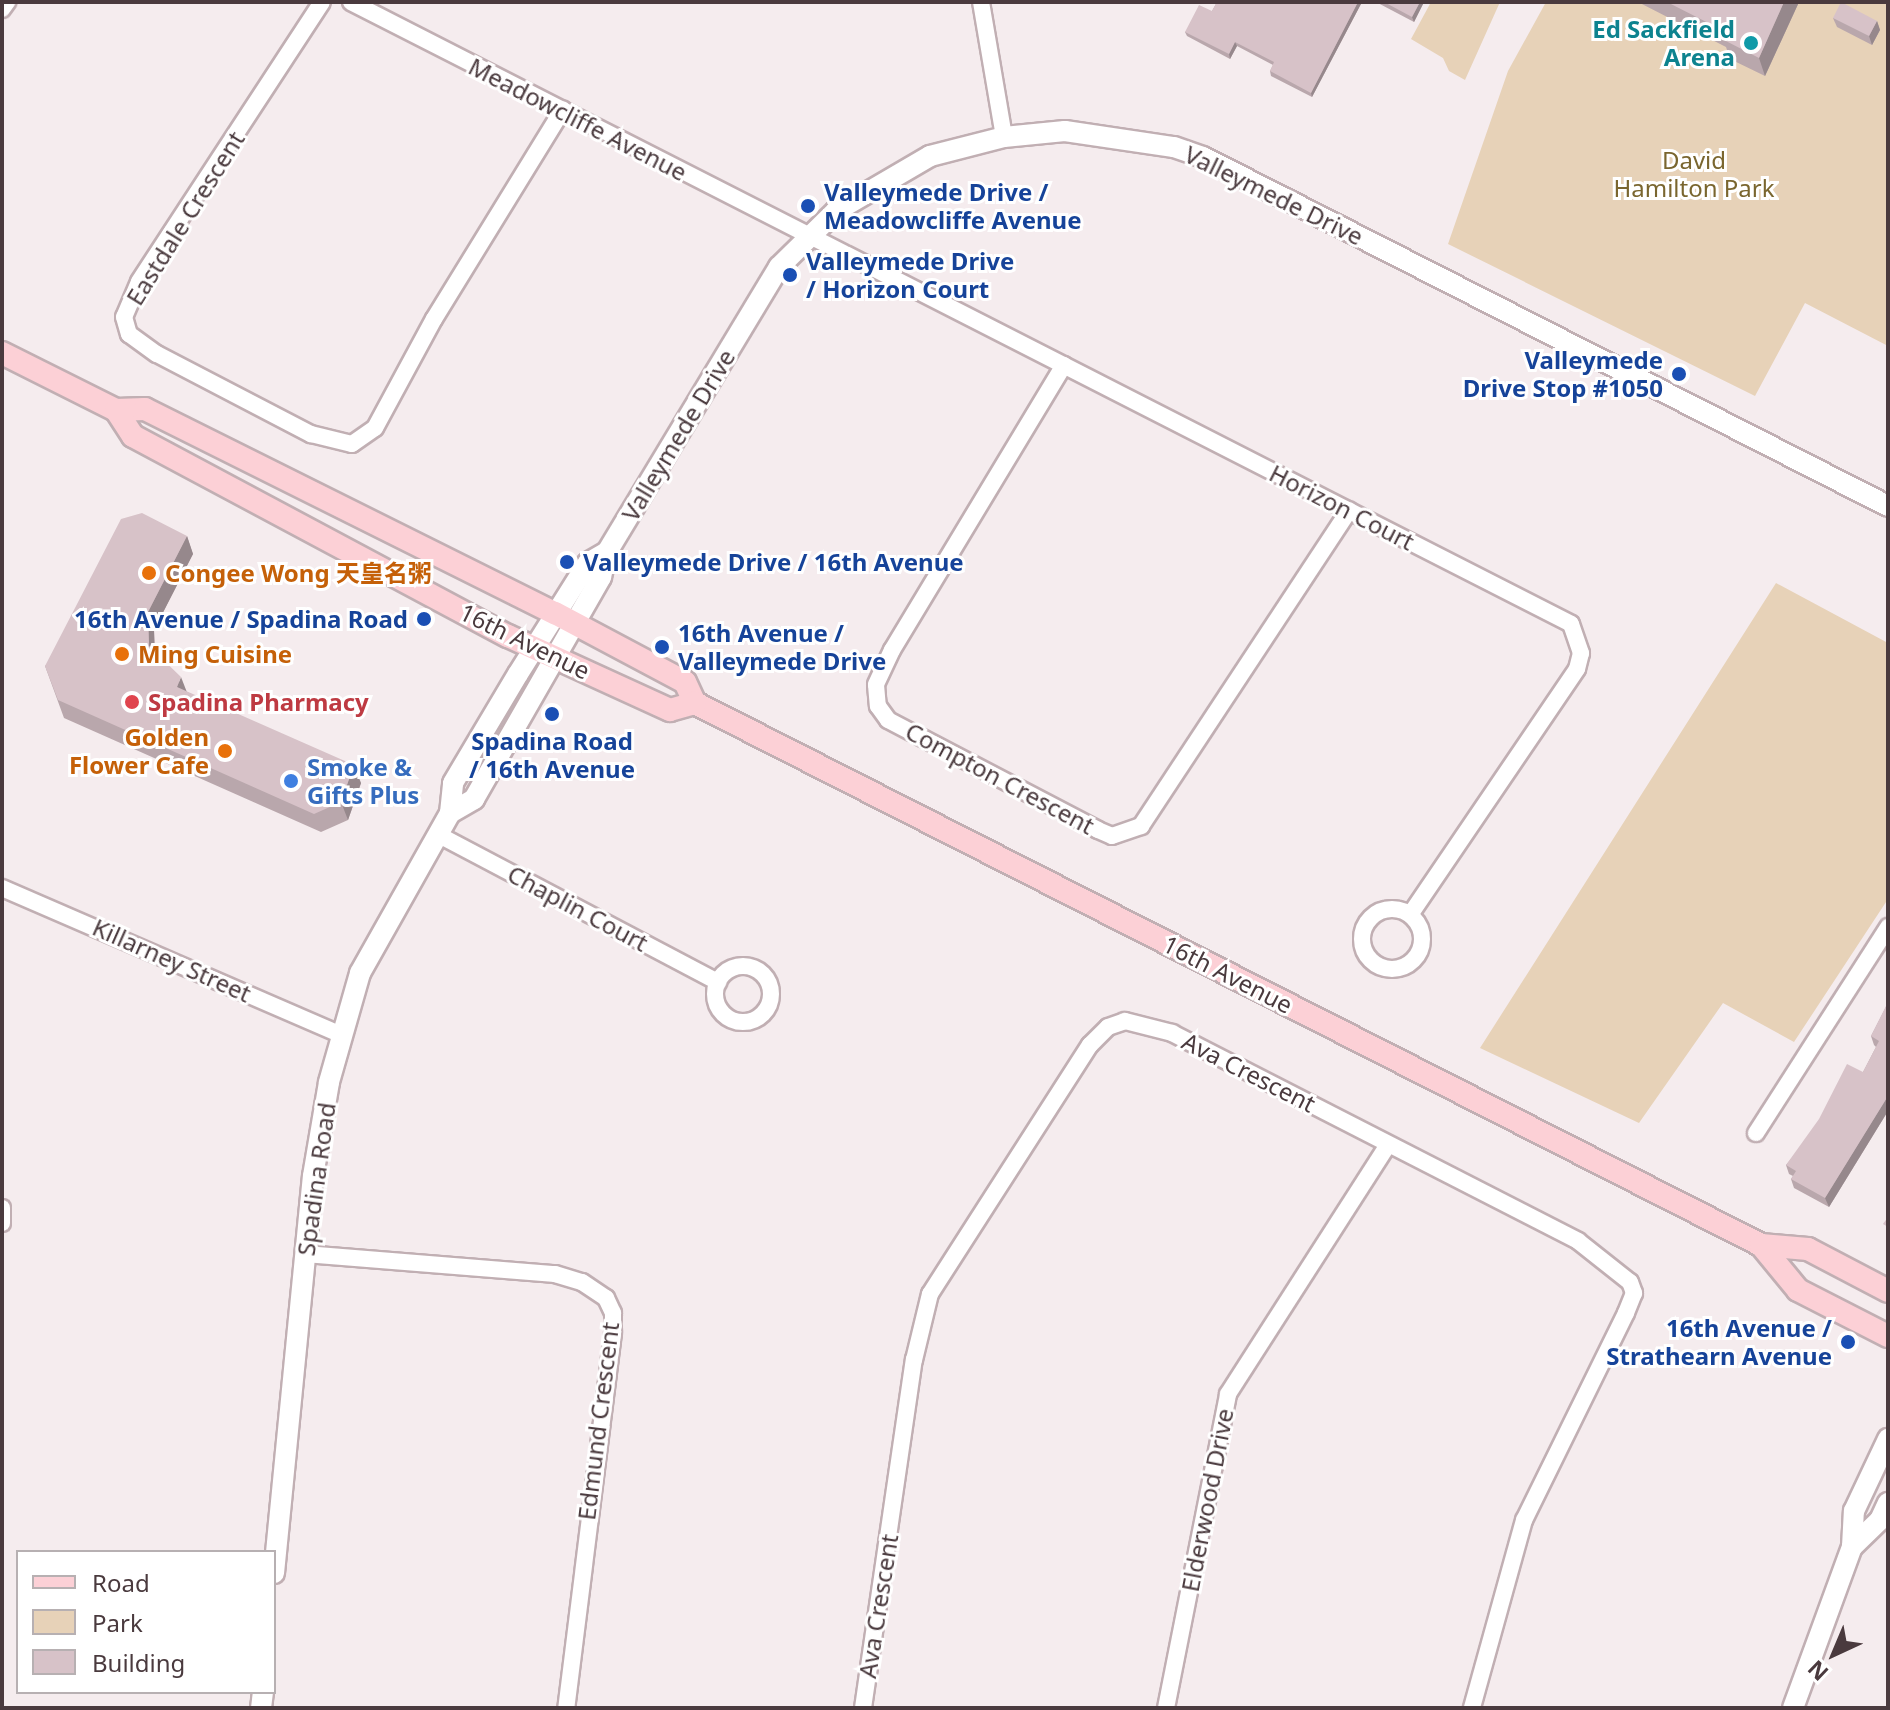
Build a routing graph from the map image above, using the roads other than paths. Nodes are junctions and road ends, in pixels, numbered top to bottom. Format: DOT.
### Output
graph roads {
  1 [pos="7,2"];
  2 [pos="322,2"];
  3 [pos="351,2"];
  4 [pos="981,2"];
  5 [pos="2,9"];
  6 [pos="563,109"];
  7 [pos="1004,137"];
  8 [pos="805,238"];
  9 [pos="2,353"];
  10 [pos="1064,365"];
  11 [pos="116,410"];
  12 [pos="1888,506"];
  13 [pos="1349,510"];
  14 [pos="565,619"];
  15 [pos="534,647"];
  16 [pos="555,657"];
  17 [pos="695,703"];
  18 [pos="450,813"];
  19 [pos="437,834"];
  20 [pos="2,888"];
  21 [pos="1410,915"];
  22 [pos="1888,927"];
  23 [pos="718,982"];
  24 [pos="341,1035"];
  25 [pos="1756,1133"];
  26 [pos="1388,1145"];
  27 [pos="2,1208"];
  28 [pos="2,1223"];
  29 [pos="1761,1245"];
  30 [pos="305,1254"];
  31 [pos="1888,1291"];
  32 [pos="1888,1336"];
  33 [pos="1888,1439"];
  34 [pos="1888,1503"];
  35 [pos="1852,1547"];
  36 [pos="276,1552"];
  37 [pos="566,1708"];
  38 [pos="863,1708"];
  39 [pos="1166,1708"];
  40 [pos="1472,1708"];
  41 [pos="1793,1708"];
  1 -- 5 [label="street"];
  2 -- 6 [label="street, Eastdale Crescent"];
  3 -- 6 [label="street, Meadowcliffe Avenue"];
  4 -- 7 [label="street"];
  6 -- 8 [label="street, Meadowcliffe Avenue"];
  7 -- 8 [label="street, Valleymede Drive"];
  7 -- 12 [label="street, Valleymede Drive"];
  8 -- 10 [label="street, Horizon Court"];
  8 -- 14 [label="street, Valleymede Drive"];
  9 -- 11 [label="main road, 16th Avenue"];
  10 -- 13 [label="street, Horizon Court"];
  10 -- 13 [label="street, Compton Crescent"];
  11 -- 14 [label="main road, 16th Avenue"];
  11 -- 15 [label="main road, 16th Avenue"];
  13 -- 21 [label="street, Horizon Court"];
  14 -- 15 [label="street, Spadina Road"];
  14 -- 16 [label="street, Spadina Road"];
  14 -- 17 [label="main road, 16th Avenue"];
  15 -- 16 [label="main road, 16th Avenue"];
  15 -- 18 [label="street, Spadina Road"];
  16 -- 17 [label="main road, 16th Avenue"];
  16 -- 18 [label="street, Spadina Road"];
  17 -- 29 [label="main road, 16th Avenue"];
  18 -- 19 [label="street, Spadina Road"];
  19 -- 23 [label="street, Chaplin Court"];
  19 -- 24 [label="street, Spadina Road"];
  20 -- 24 [label="street, Killarney Street"];
  22 -- 25 [label="street"];
  24 -- 30 [label="street, Spadina Road"];
  26 -- 38 [label="street, Ava Crescent"];
  26 -- 39 [label="street, Elderwood Drive"];
  26 -- 40 [label="street, Ava Crescent"];
  27 -- 28 [label="street"];
  29 -- 31 [label="main road, 16th Avenue"];
  29 -- 32 [label="main road, 16th Avenue"];
  30 -- 36 [label="street, Spadina Road"];
  30 -- 37 [label="street, Edmund Crescent"];
  33 -- 35 [label="street"];
  34 -- 35 [label="street"];
  35 -- 41 [label="street"];
}
